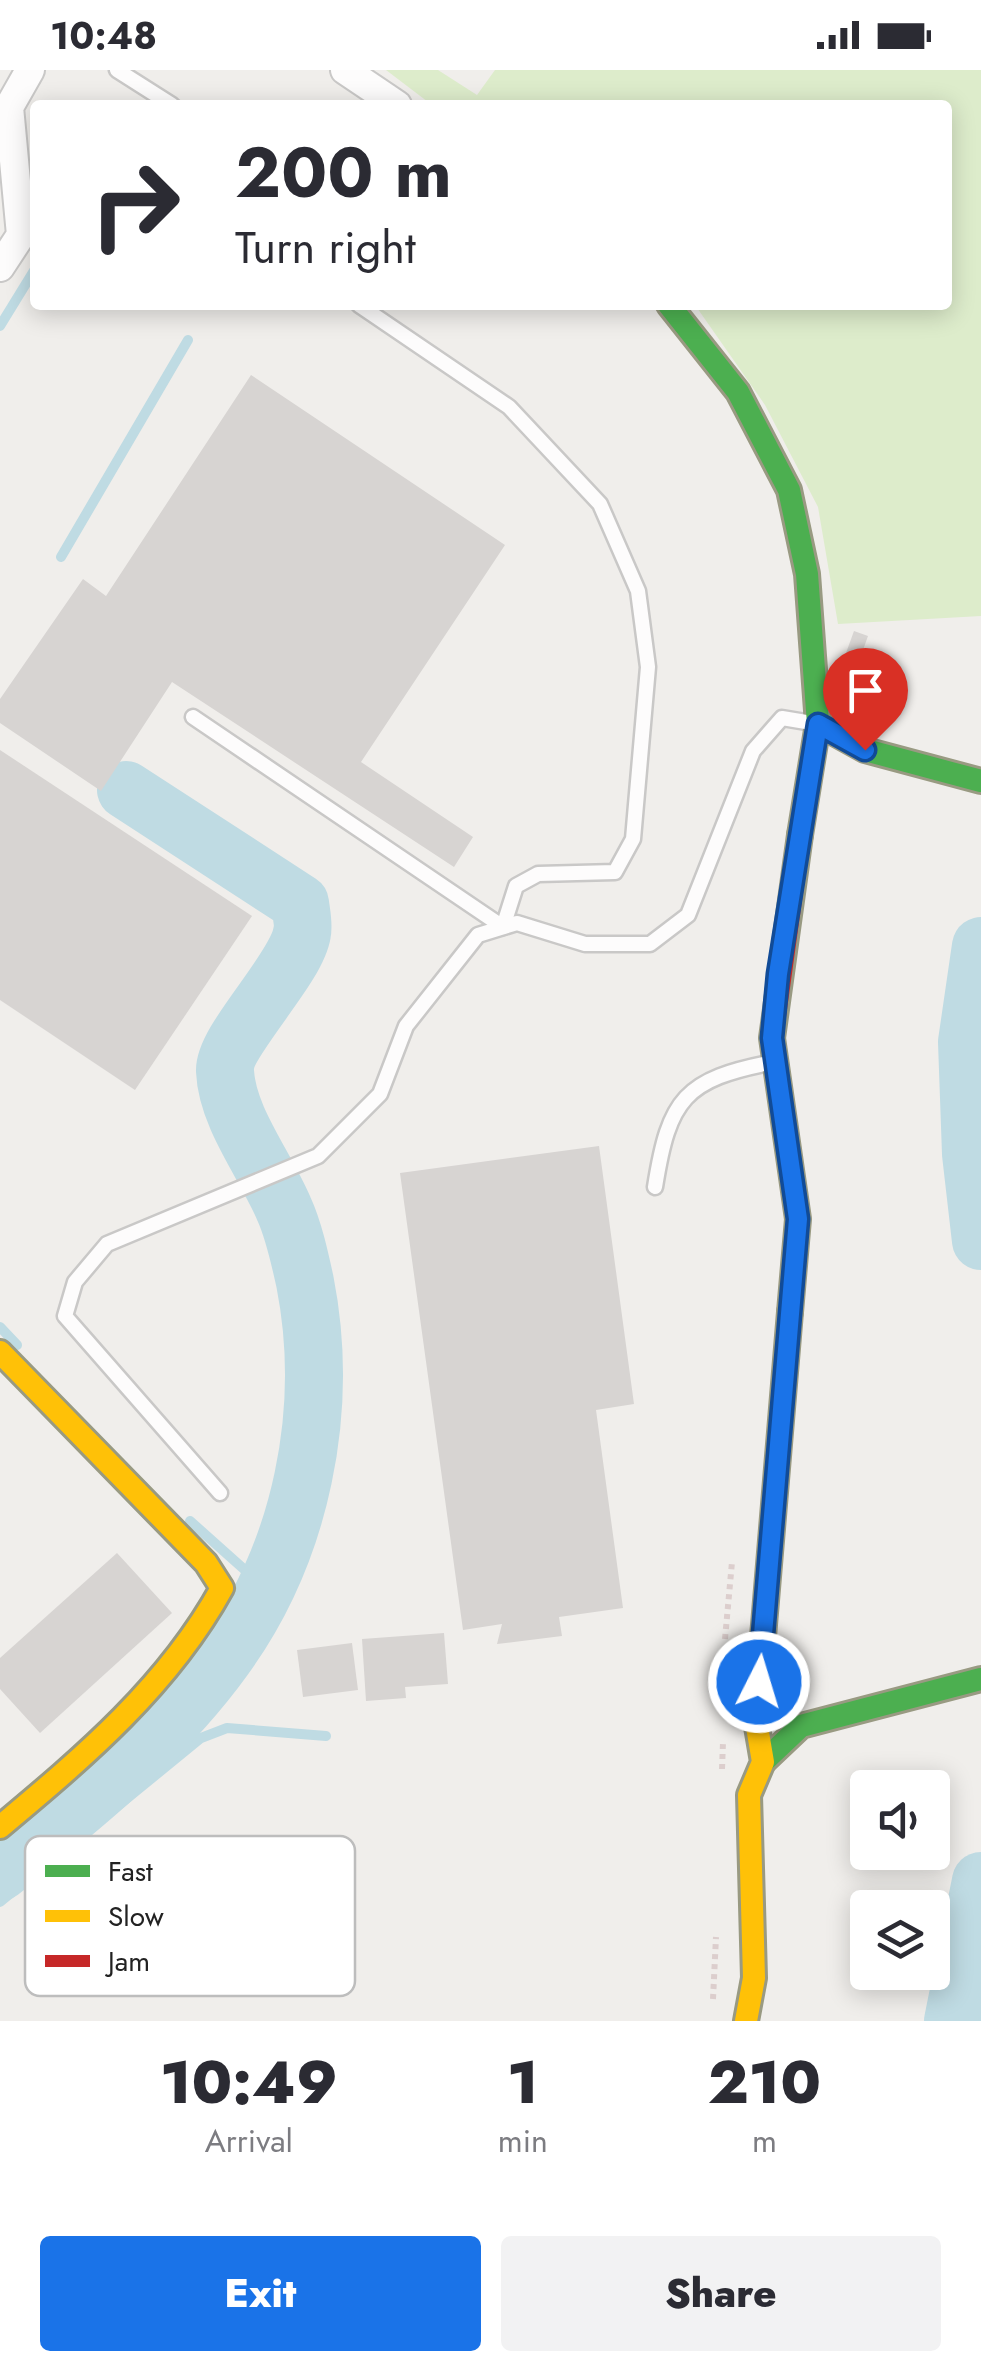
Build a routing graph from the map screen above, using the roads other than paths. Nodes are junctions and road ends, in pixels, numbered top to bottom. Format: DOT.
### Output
graph roads {
  1 [pos="30,70"];
  2 [pos="116,70"];
  3 [pos="345,70"];
  4 [pos="164,100"];
  5 [pos="390,100"];
  6 [pos="0,267"];
  7 [pos="366,310"];
  8 [pos="673,310"];
  9 [pos="193,717"];
  10 [pos="818,724"];
  11 [pos="981,781"];
  12 [pos="502,927"];
  13 [pos="775,1062"];
  14 [pos="655,1187"];
  15 [pos="0,1352"];
  16 [pos="220,1493"];
  17 [pos="981,1679"];
  18 [pos="763,1762"];
  19 [pos="0,1826"];
  20 [pos="746,2021"];
  1 -- 6 [label="street"];
  2 -- 4 [label="lane"];
  3 -- 5 [label="street"];
  7 -- 12 [label="lane"];
  8 -- 10 [label="street"];
  9 -- 12 [label="lane"];
  10 -- 11 [label="street"];
  10 -- 12 [label="lane"];
  10 -- 13 [label="street"];
  12 -- 16 [label="lane"];
  13 -- 14 [label="lane"];
  13 -- 18 [label="street"];
  15 -- 19 [label="street"];
  17 -- 18 [label="street"];
  18 -- 20 [label="street"];
}
